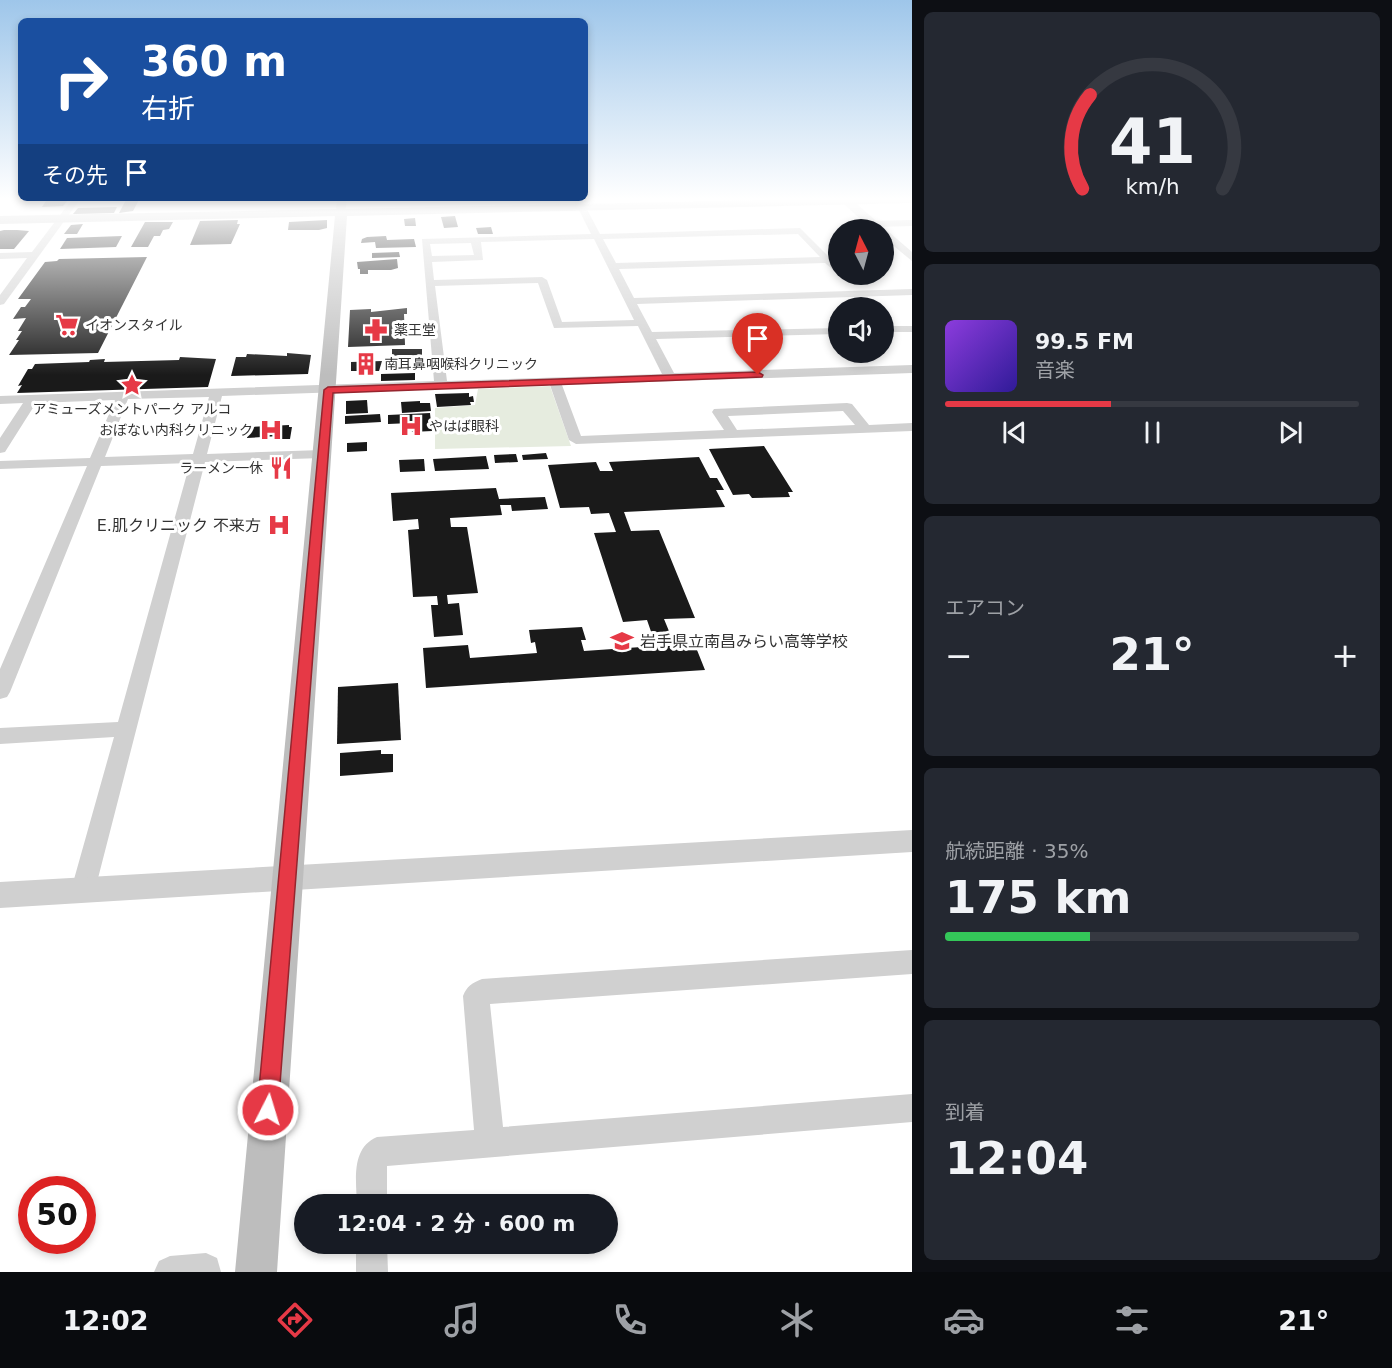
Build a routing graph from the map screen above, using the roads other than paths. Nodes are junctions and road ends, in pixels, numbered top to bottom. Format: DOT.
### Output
graph roads {
  1 [pos="35,256"];
  2 [pos="338,256"];
  3 [pos="480,256"];
  4 [pos="607,256"];
  5 [pos="824,256"];
  6 [pos="427,259"];
  7 [pos="828,260"];
  8 [pos="612,266"];
  9 [pos="0,280"];
  10 [pos="17,280"];
  11 [pos="430,284"];
  12 [pos="852,285"];
  13 [pos="912,292"];
  14 [pos="861,294"];
  15 [pos="629,301"];
  16 [pos="0,302"];
  17 [pos="641,323"];
  18 [pos="912,328"];
  19 [pos="894,329"];
  20 [pos="828,331"];
  21 [pos="648,336"];
  22 [pos="912,369"];
  23 [pos="670,378"];
  24 [pos="555,382"];
  25 [pos="441,385"];
  26 [pos="328,390"];
  27 [pos="216,394"];
  28 [pos="123,396"];
  29 [pos="32,399"];
  30 [pos="0,400"];
  31 [pos="912,427"];
  32 [pos="865,429"];
  33 [pos="733,434"];
  34 [pos="0,449"];
  35 [pos="322,454"];
  36 [pos="199,458"];
  37 [pos="96,462"];
  38 [pos="0,465"];
  39 [pos="0,692"];
  40 [pos="125,729"];
  41 [pos="0,736"];
  42 [pos="910,845"];
  43 [pos="288,879"];
  44 [pos="83,890"];
  45 [pos="0,895"];
  46 [pos="912,962"];
  47 [pos="912,1108"];
  48 [pos="490,1143"];
  49 [pos="372,1194"];
  50 [pos="372,1254"];
  51 [pos="170,1272"];
  52 [pos="205,1272"];
  53 [pos="256,1272"];
  54 [pos="372,1272"];
  1 -- 10 [label="street"];
  2 -- 26 [label="main road"];
  3 -- 6 [label="street"];
  4 -- 8 [label="street"];
  5 -- 7 [label="street"];
  6 -- 11 [label="street"];
  7 -- 8 [label="street"];
  8 -- 15 [label="street"];
  9 -- 10 [label="street"];
  10 -- 16 [label="street"];
  11 -- 17 [label="street"];
  11 -- 25 [label="street"];
  12 -- 14 [label="street"];
  13 -- 14 [label="street"];
  14 -- 15 [label="street"];
  15 -- 17 [label="street"];
  17 -- 21 [label="street"];
  18 -- 19 [label="street"];
  20 -- 21 [label="street"];
  21 -- 23 [label="street"];
  22 -- 23 [label="street"];
  23 -- 24 [label="street"];
  24 -- 25 [label="street"];
  24 -- 33 [label="street"];
  25 -- 26 [label="street"];
  26 -- 27 [label="street"];
  26 -- 35 [label="main road"];
  27 -- 28 [label="street"];
  27 -- 36 [label="street"];
  28 -- 29 [label="street"];
  28 -- 37 [label="street"];
  29 -- 30 [label="street"];
  29 -- 34 [label="street"];
  31 -- 32 [label="street"];
  32 -- 33 [label="street"];
  32 -- 33 [label="street"];
  35 -- 36 [label="street"];
  35 -- 43 [label="main road"];
  36 -- 37 [label="street"];
  36 -- 40 [label="street"];
  37 -- 38 [label="street"];
  37 -- 39 [label="street"];
  40 -- 41 [label="street"];
  40 -- 44 [label="street"];
  42 -- 43 [label="street"];
  43 -- 44 [label="street"];
  43 -- 53 [label="main road"];
  44 -- 45 [label="street"];
  46 -- 48 [label="street"];
  47 -- 48 [label="street"];
  48 -- 49 [label="street"];
  50 -- 54 [label="street"];
  51 -- 52 [label="street"];
}
